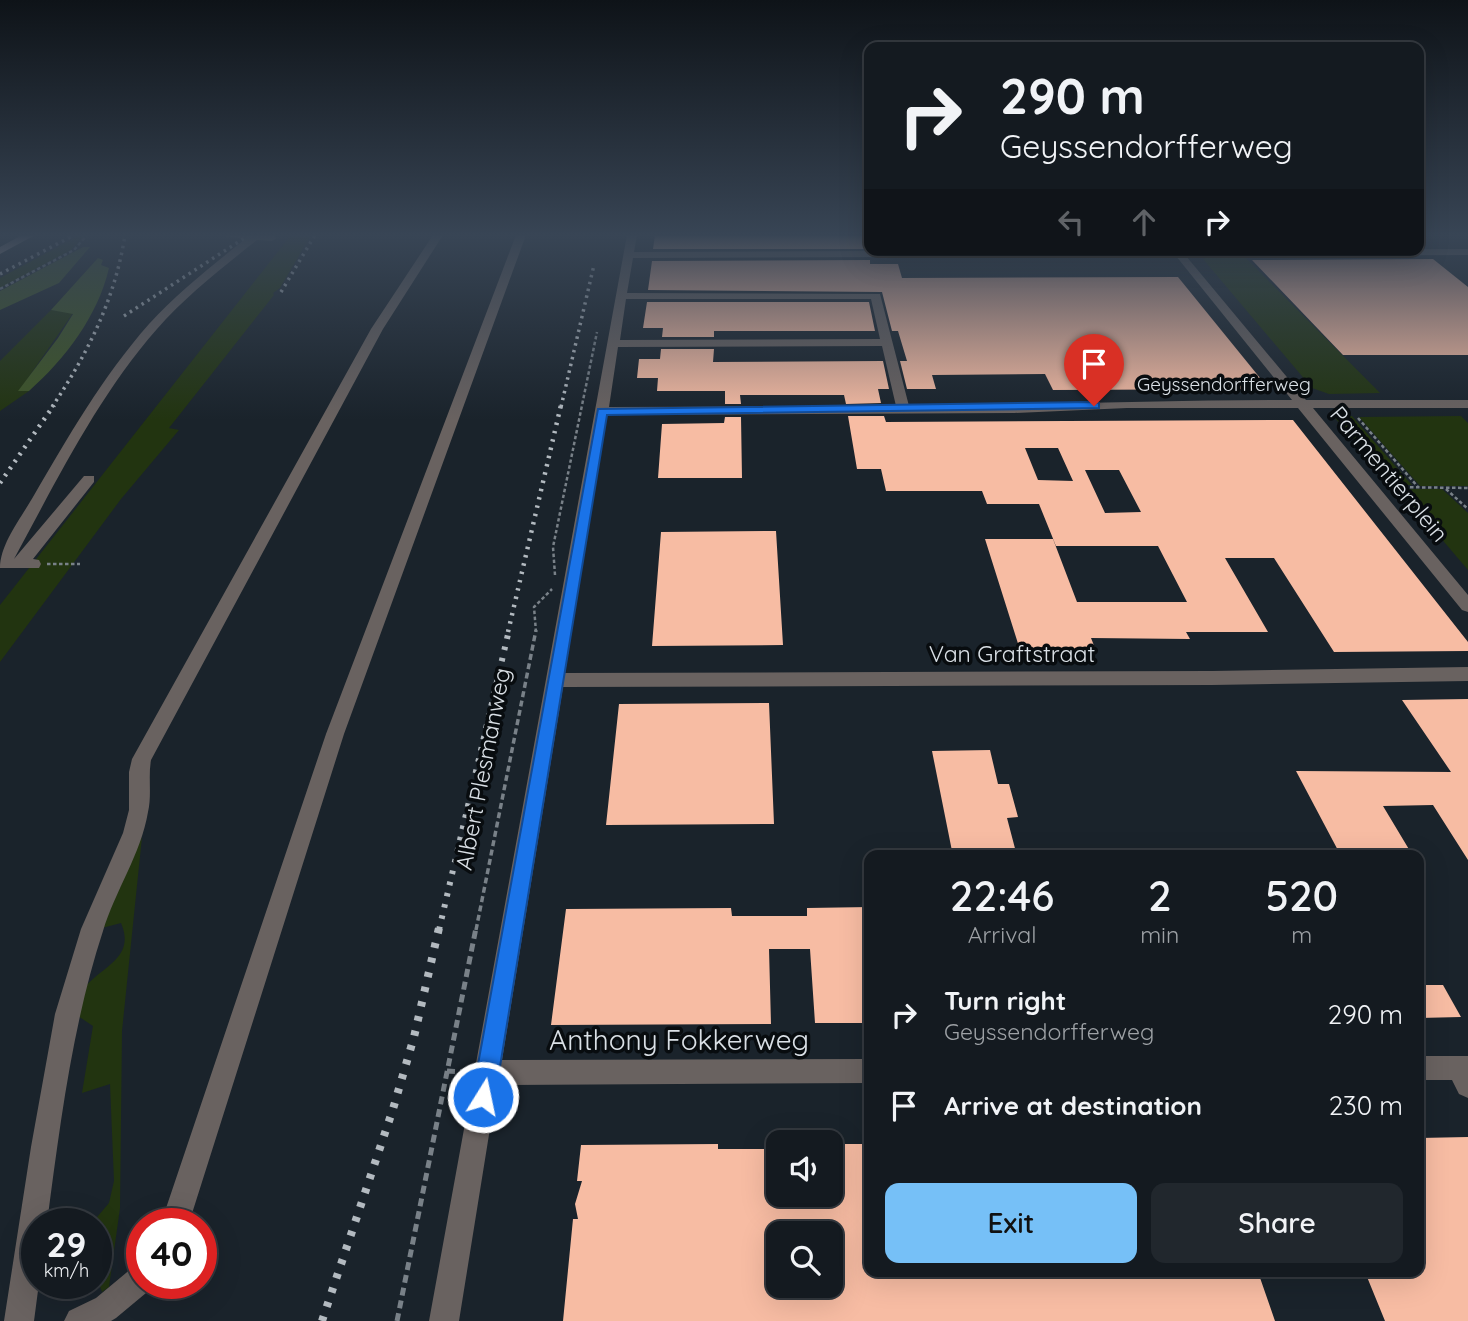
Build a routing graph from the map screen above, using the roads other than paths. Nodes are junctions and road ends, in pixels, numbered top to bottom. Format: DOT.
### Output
graph roads {
  1 [pos="622,296"];
  2 [pos="183,297"];
  3 [pos="398,297"];
  4 [pos="498,297"];
  5 [pos="876,297"];
  6 [pos="1214,297"];
  7 [pos="888,342"];
  8 [pos="613,344"];
  9 [pos="1301,403"];
  10 [pos="1468,404"];
  11 [pos="903,409"];
  12 [pos="602,411"];
  13 [pos="89,479"];
  14 [pos="1468,606"];
  15 [pos="1468,674"];
  16 [pos="556,680"];
  17 [pos="1424,1069"];
  18 [pos="864,1071"];
  19 [pos="488,1073"];
  20 [pos="1465,1074"];
  21 [pos="180,1208"];
  22 [pos="126,1291"];
  23 [pos="19,1321"];
  24 [pos="79,1321"];
  25 [pos="444,1321"];
  1 -- 8 [label="street"];
  2 -- 13 [label="street"];
  3 -- 23 [label="street"];
  4 -- 21 [label="street"];
  5 -- 7 [label="street"];
  6 -- 9 [label="street, Parmentierplein"];
  7 -- 8 [label="street"];
  7 -- 11 [label="street"];
  8 -- 12 [label="street"];
  9 -- 10 [label="street, Geyssendorfferweg"];
  9 -- 11 [label="street, Geyssendorfferweg"];
  9 -- 14 [label="street, Parmentierplein"];
  11 -- 12 [label="street, Geyssendorfferweg"];
  12 -- 16 [label="street"];
  15 -- 16 [label="street, Van Graftstraat"];
  16 -- 19 [label="street"];
  17 -- 20 [label="street"];
  18 -- 19 [label="street, Anthony Fokkerweg"];
  19 -- 25 [label="street"];
  22 -- 24 [label="street"];
}
